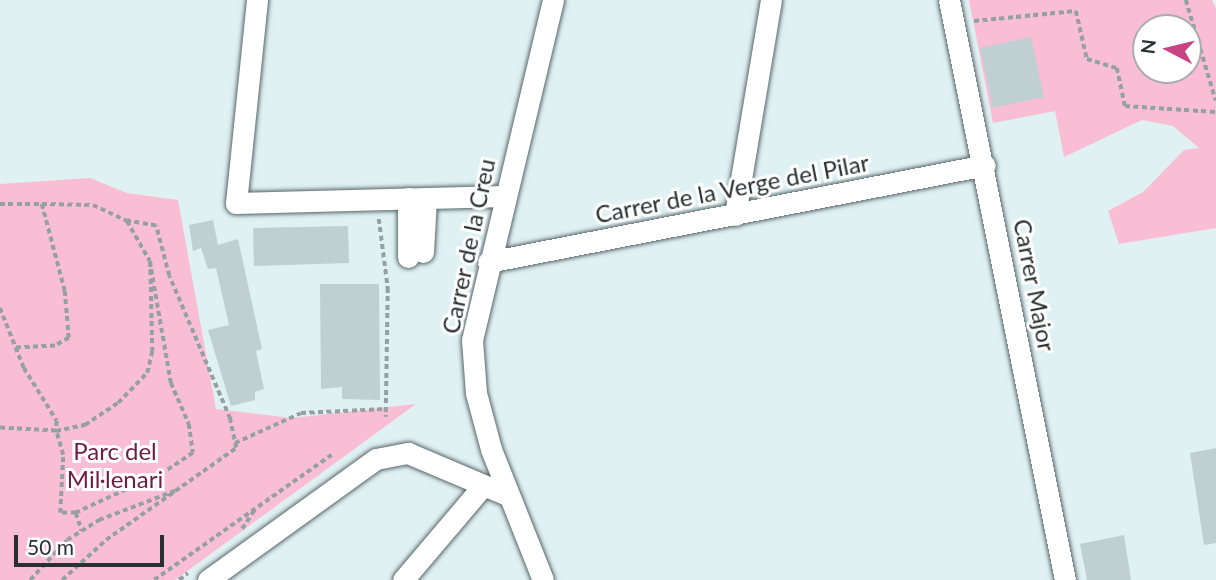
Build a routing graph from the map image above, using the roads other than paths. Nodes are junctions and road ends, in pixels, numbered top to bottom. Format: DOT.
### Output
graph roads {
  1 [pos="257,0"];
  2 [pos="553,0"];
  3 [pos="772,0"];
  4 [pos="949,0"];
  5 [pos="985,165"];
  6 [pos="503,196"];
  7 [pos="417,198"];
  8 [pos="735,215"];
  9 [pos="416,254"];
  10 [pos="488,262"];
  11 [pos="482,487"];
  12 [pos="507,495"];
  13 [pos="208,580"];
  14 [pos="402,580"];
  15 [pos="543,580"];
  16 [pos="1065,580"];
  1 -- 7 [label="street"];
  2 -- 6 [label="street, Carrer de la Creu"];
  3 -- 8 [label="street"];
  4 -- 5 [label="street, Carrer Major"];
  5 -- 8 [label="street, Carrer de la Verge del Pilar"];
  5 -- 16 [label="street, Carrer Major"];
  6 -- 7 [label="street"];
  6 -- 10 [label="street, Carrer de la Creu"];
  7 -- 9 [label="street"];
  8 -- 10 [label="street, Carrer de la Verge del Pilar"];
  10 -- 12 [label="street, Carrer de la Creu"];
  11 -- 12 [label="street"];
  11 -- 13 [label="street"];
  11 -- 14 [label="street"];
  12 -- 15 [label="street, Carrer de la Creu"];
}
